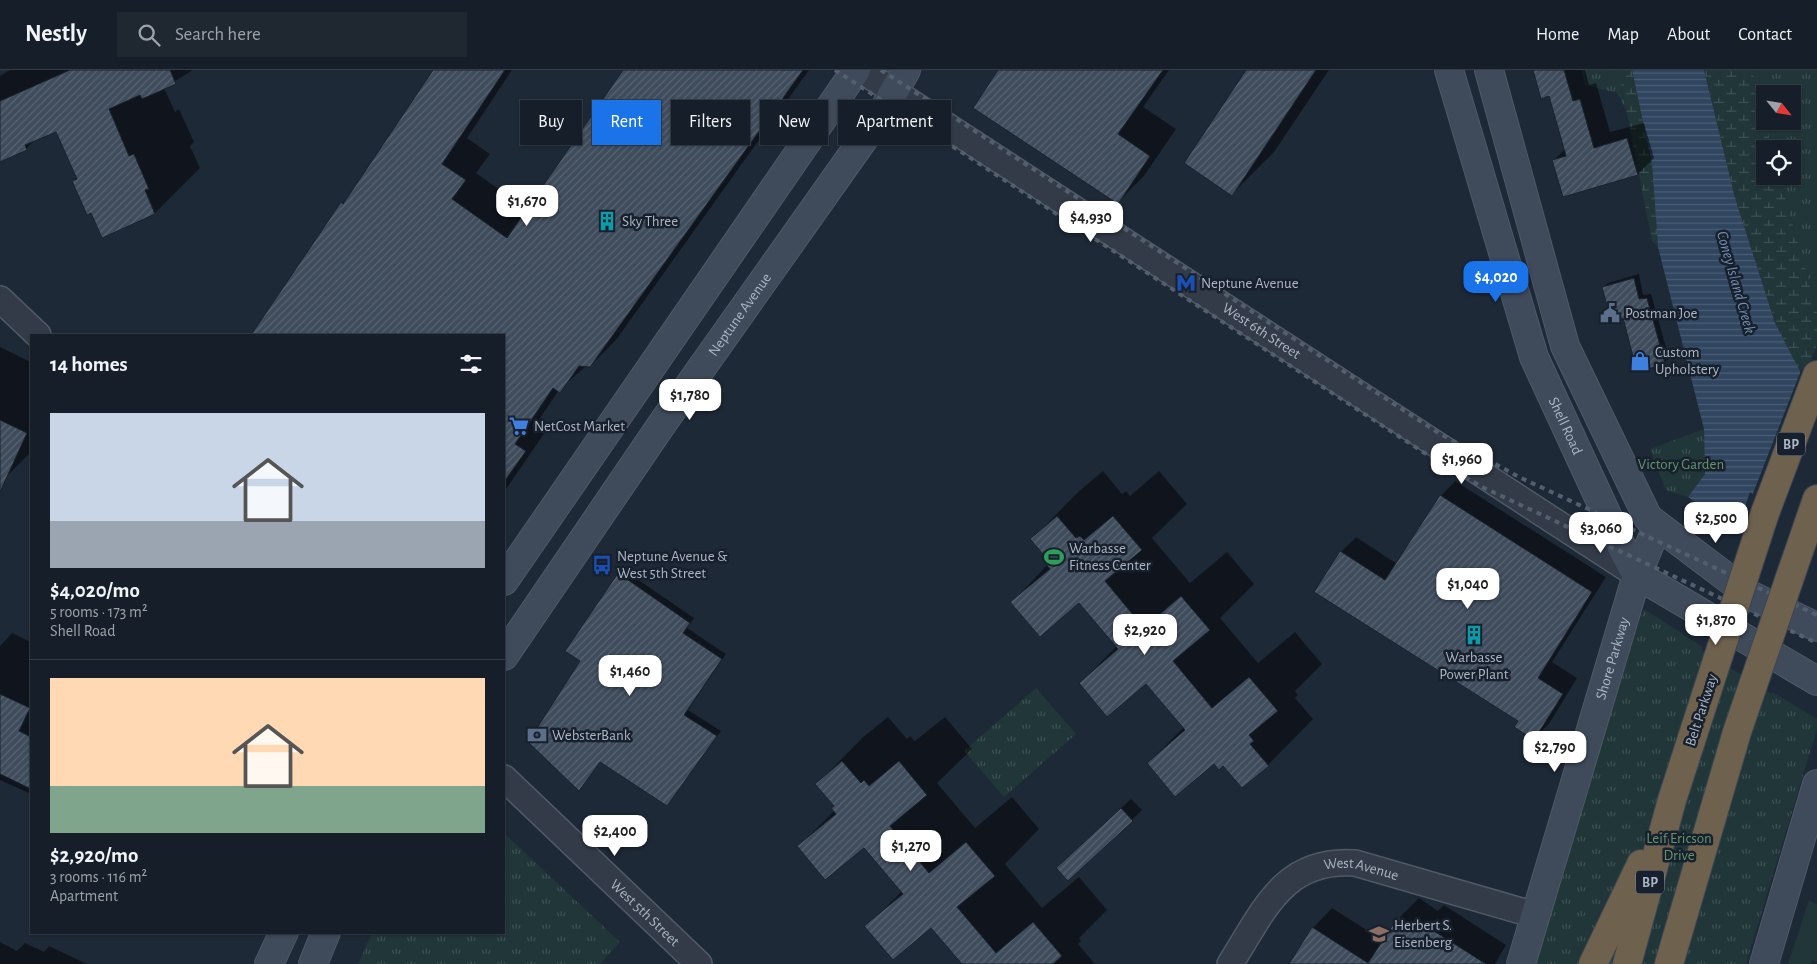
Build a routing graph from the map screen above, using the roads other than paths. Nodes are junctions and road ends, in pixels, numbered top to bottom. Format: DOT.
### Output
graph roads {
  1 [pos="856,70"];
  2 [pos="861,70"];
  3 [pos="1449,70"];
  4 [pos="1489,70"];
  5 [pos="900,81"];
  6 [pos="0,299"];
  7 [pos="37,334"];
  8 [pos="1817,375"];
  9 [pos="1817,499"];
  10 [pos="1657,527"];
  11 [pos="1637,575"];
  12 [pos="505,581"];
  13 [pos="1817,627"];
  14 [pos="505,655"];
  15 [pos="1817,681"];
  16 [pos="505,779"];
  17 [pos="1816,789"];
  18 [pos="1672,800"];
  19 [pos="1535,915"];
  20 [pos="283,934"];
  21 [pos="325,934"];
  22 [pos="269,964"];
  23 [pos="313,964"];
  24 [pos="699,964"];
  25 [pos="1230,964"];
  26 [pos="1521,964"];
  27 [pos="1593,964"];
  28 [pos="1627,964"];
  29 [pos="1669,964"];
  30 [pos="1764,964"];
  1 -- 12 [label="main road"];
  2 -- 5 [label="street, West 6th Street"];
  3 -- 11 [label="main road, Shell Road"];
  4 -- 10 [label="main road"];
  5 -- 11 [label="street, West 6th Street"];
  5 -- 14 [label="main road, Neptune Avenue"];
  6 -- 7 [label="street"];
  8 -- 18 [label="highway, Belt Parkway / BP, bridge"];
  9 -- 29 [label="highway, bridge"];
  10 -- 11 [label="main road, Shore Parkway"];
  10 -- 13 [label="main road"];
  11 -- 15 [label="main road"];
  11 -- 19 [label="main road, Shore Parkway"];
  16 -- 24 [label="street, West 5th Street"];
  17 -- 30 [label="main road"];
  18 -- 27 [label="highway"];
  18 -- 28 [label="highway, Belt Parkway / BP"];
  19 -- 25 [label="street, West Avenue"];
  19 -- 26 [label="main road, Shore Parkway"];
  20 -- 22 [label="main road"];
  21 -- 23 [label="main road"];
}
